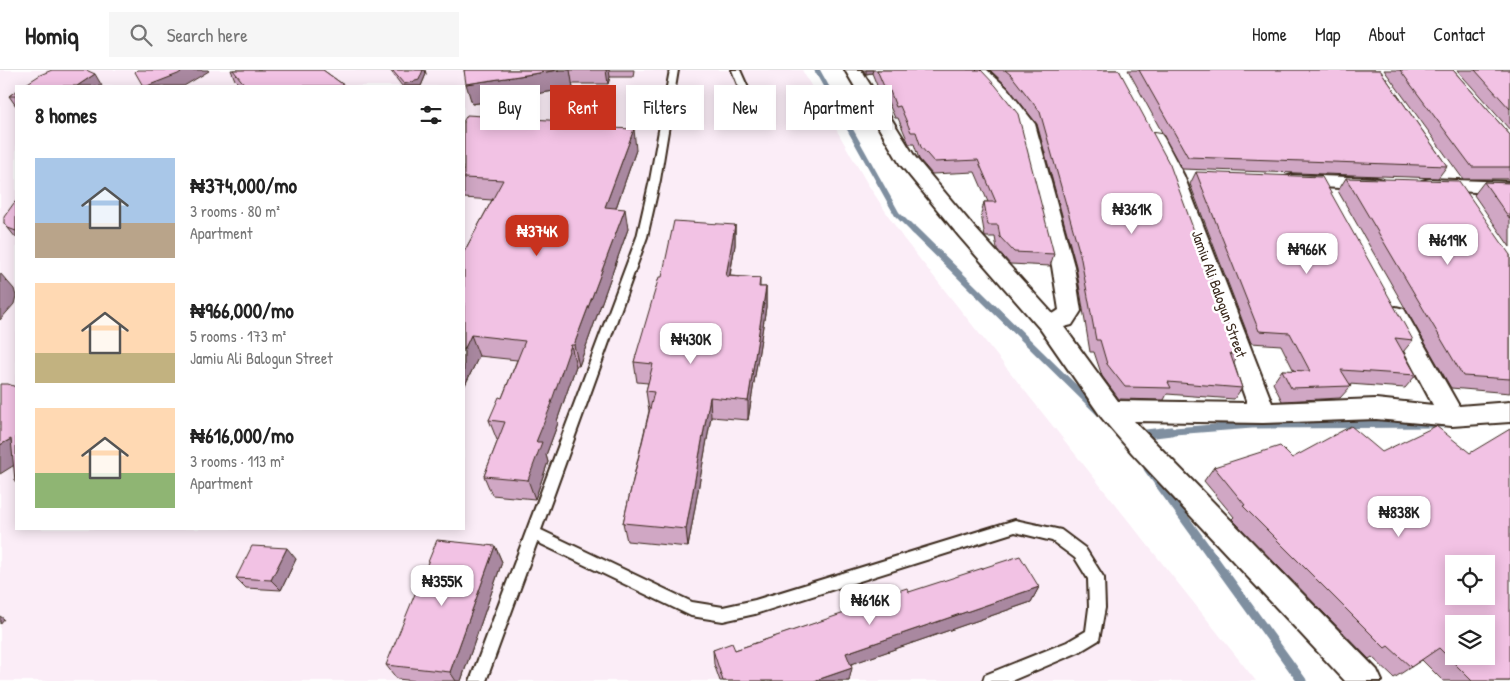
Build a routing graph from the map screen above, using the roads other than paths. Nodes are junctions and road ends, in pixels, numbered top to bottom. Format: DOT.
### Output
graph roads {
  1 [pos="674,70"];
  2 [pos="736,70"];
  3 [pos="853,70"];
  4 [pos="977,70"];
  5 [pos="742,85"];
  6 [pos="1145,119"];
  7 [pos="1273,180"];
  8 [pos="1510,188"];
  9 [pos="1385,295"];
  10 [pos="1049,324"];
  11 [pos="1111,411"];
  12 [pos="1263,412"];
  13 [pos="1510,412"];
  14 [pos="1452,416"];
  15 [pos="533,533"];
  16 [pos="478,681"];
  17 [pos="991,681"];
  18 [pos="1366,681"];
  1 -- 15 [label="lane"];
  2 -- 5 [label="lane"];
  3 -- 10 [label="street"];
  4 -- 10 [label="street"];
  6 -- 12 [label="street, Jamiu Ali Balogun Street"];
  7 -- 8 [label="street"];
  9 -- 14 [label="street"];
  10 -- 11 [label="street"];
  11 -- 12 [label="street"];
  11 -- 18 [label="street"];
  12 -- 14 [label="street"];
  13 -- 14 [label="street"];
  15 -- 16 [label="lane"];
  15 -- 17 [label="lane"];
}
